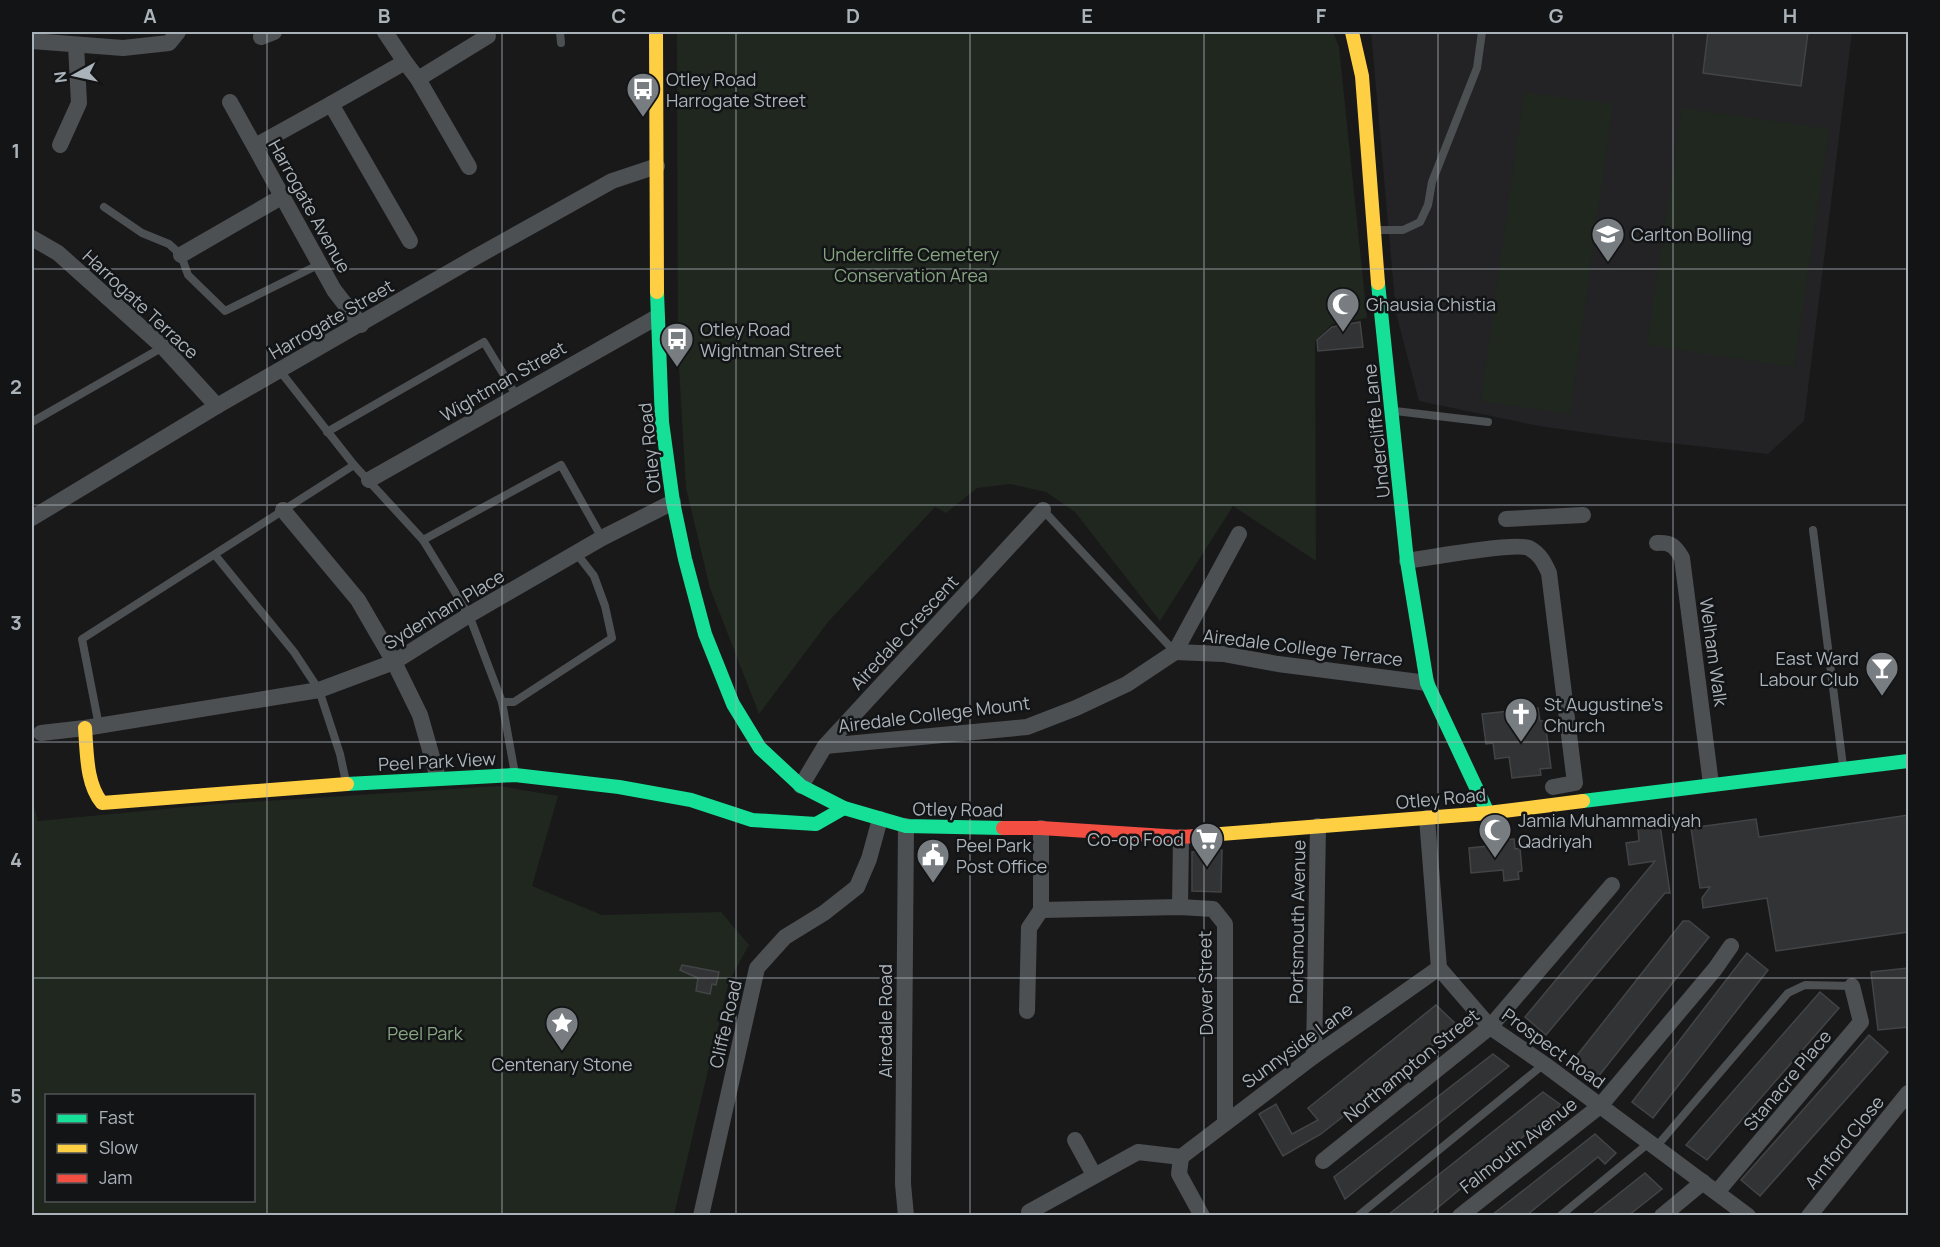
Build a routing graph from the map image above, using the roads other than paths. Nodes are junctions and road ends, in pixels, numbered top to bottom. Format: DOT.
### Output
graph roads {
  1 [pos="178,32"];
  2 [pos="386,32"];
  3 [pos="486,32"];
  4 [pos="560,32"];
  5 [pos="656,32"];
  6 [pos="1352,32"];
  7 [pos="1482,32"];
  8 [pos="32,41"];
  9 [pos="561,43"];
  10 [pos="76,45"];
  11 [pos="405,62"];
  12 [pos="418,79"];
  13 [pos="230,102"];
  14 [pos="332,104"];
  15 [pos="60,145"];
  16 [pos="255,146"];
  17 [pos="469,166"];
  18 [pos="657,166"];
  19 [pos="283,196"];
  20 [pos="104,207"];
  21 [pos="1373,230"];
  22 [pos="32,238"];
  23 [pos="410,242"];
  24 [pos="181,255"];
  25 [pos="320,264"];
  26 [pos="657,317"];
  27 [pos="361,325"];
  28 [pos="163,347"];
  29 [pos="280,371"];
  30 [pos="516,395"];
  31 [pos="217,406"];
  32 [pos="1392,410"];
  33 [pos="32,422"];
  34 [pos="1488,422"];
  35 [pos="327,432"];
  36 [pos="354,465"];
  37 [pos="369,480"];
  38 [pos="673,502"];
  39 [pos="284,510"];
  40 [pos="1042,510"];
  41 [pos="1583,515"];
  42 [pos="32,518"];
  43 [pos="1506,519"];
  44 [pos="1524,519"];
  45 [pos="1812,530"];
  46 [pos="1239,534"];
  47 [pos="602,538"];
  48 [pos="423,540"];
  49 [pos="1657,543"];
  50 [pos="1527,547"];
  51 [pos="577,554"];
  52 [pos="215,555"];
  53 [pos="1407,561"];
  54 [pos="469,615"];
  55 [pos="1175,652"];
  56 [pos="394,662"];
  57 [pos="1427,683"];
  58 [pos="319,690"];
  59 [pos="502,702"];
  60 [pos="92,727"];
  61 [pos="42,733"];
  62 [pos="825,746"];
  63 [pos="1908,761"];
  64 [pos="1843,769"];
  65 [pos="515,775"];
  66 [pos="438,778"];
  67 [pos="346,784"];
  68 [pos="1711,784"];
  69 [pos="801,786"];
  70 [pos="1552,787"];
  71 [pos="844,808"];
  72 [pos="1488,813"];
  73 [pos="1427,818"];
  74 [pos="880,819"];
  75 [pos="906,826"];
  76 [pos="1318,826"];
  77 [pos="1041,828"];
  78 [pos="1181,837"];
  79 [pos="1612,885"];
  80 [pos="1180,907"];
  81 [pos="1041,910"];
  82 [pos="1731,945"];
  83 [pos="1439,968"];
  84 [pos="1852,986"];
  85 [pos="1026,1011"];
  86 [pos="1490,1027"];
  87 [pos="1314,1056"];
  88 [pos="1544,1064"];
  89 [pos="1908,1093"];
  90 [pos="1600,1106"];
  91 [pos="1225,1124"];
  92 [pos="1075,1140"];
  93 [pos="1653,1144"];
  94 [pos="1181,1157"];
  95 [pos="1323,1161"];
  96 [pos="1094,1175"];
  97 [pos="1703,1182"];
  98 [pos="1717,1192"];
  99 [pos="1029,1212"];
  100 [pos="701,1215"];
  101 [pos="906,1215"];
  102 [pos="1202,1215"];
  103 [pos="1358,1215"];
  104 [pos="1460,1215"];
  105 [pos="1560,1215"];
  106 [pos="1662,1215"];
  107 [pos="1748,1215"];
  108 [pos="1809,1215"];
  1 -- 10 [label="street"];
  2 -- 11 [label="street"];
  3 -- 12 [label="street"];
  4 -- 9 [label="lane"];
  5 -- 18 [label="main road, Otley Road"];
  6 -- 21 [label="main road, Undercliffe Lane"];
  7 -- 21 [label="lane"];
  8 -- 10 [label="street"];
  10 -- 15 [label="street"];
  11 -- 12 [label="street"];
  11 -- 14 [label="street"];
  12 -- 17 [label="street"];
  13 -- 16 [label="street, Harrogate Avenue"];
  14 -- 16 [label="street"];
  14 -- 23 [label="street"];
  16 -- 19 [label="street, Harrogate Avenue"];
  18 -- 26 [label="main road, Otley Road"];
  18 -- 27 [label="street, Harrogate Street"];
  19 -- 24 [label="street"];
  19 -- 25 [label="street, Harrogate Avenue"];
  20 -- 24 [label="lane"];
  21 -- 32 [label="main road, Undercliffe Lane"];
  22 -- 28 [label="street, Harrogate Terrace"];
  24 -- 25 [label="lane"];
  25 -- 27 [label="street, Harrogate Avenue"];
  26 -- 30 [label="street, Wightman Street"];
  26 -- 38 [label="main road, Otley Road"];
  27 -- 29 [label="street, Harrogate Street"];
  28 -- 31 [label="street, Harrogate Terrace"];
  28 -- 33 [label="lane"];
  29 -- 31 [label="street, Harrogate Street"];
  29 -- 35 [label="lane"];
  30 -- 35 [label="lane"];
  30 -- 37 [label="street, Wightman Street"];
  31 -- 42 [label="street, Harrogate Street"];
  32 -- 34 [label="lane"];
  32 -- 53 [label="main road, Undercliffe Lane"];
  35 -- 36 [label="lane"];
  36 -- 37 [label="lane"];
  36 -- 39 [label="lane"];
  37 -- 48 [label="lane"];
  38 -- 47 [label="street, Sydenham Place"];
  38 -- 69 [label="main road, Otley Road"];
  39 -- 52 [label="lane"];
  39 -- 56 [label="street"];
  40 -- 55 [label="lane"];
  40 -- 62 [label="street, Airedale Crescent"];
  41 -- 44 [label="street"];
  43 -- 44 [label="street"];
  44 -- 50 [label="street"];
  45 -- 64 [label="lane"];
  46 -- 55 [label="street"];
  47 -- 48 [label="lane"];
  47 -- 51 [label="street, Sydenham Place"];
  48 -- 54 [label="lane"];
  49 -- 68 [label="street, Welham Walk"];
  50 -- 53 [label="street"];
  50 -- 70 [label="street"];
  51 -- 54 [label="street, Sydenham Place"];
  51 -- 59 [label="lane"];
  52 -- 58 [label="lane"];
  52 -- 60 [label="lane"];
  53 -- 57 [label="main road, Undercliffe Lane"];
  54 -- 56 [label="street, Sydenham Place"];
  54 -- 59 [label="lane"];
  55 -- 57 [label="street, Airedale College Terrace"];
  55 -- 62 [label="street, Airedale College Mount"];
  56 -- 58 [label="street, Sydenham Place"];
  56 -- 66 [label="street"];
  57 -- 72 [label="main road, Undercliffe Lane"];
  58 -- 60 [label="street, Sydenham Place"];
  58 -- 67 [label="lane"];
  59 -- 65 [label="lane"];
  60 -- 61 [label="street, Sydenham Place"];
  60 -- 67 [label="main road, Peel Park View"];
  62 -- 69 [label="street, Airedale Crescent"];
  63 -- 64 [label="main road, Otley Road"];
  64 -- 68 [label="main road, Otley Road"];
  65 -- 66 [label="main road, Peel Park View"];
  65 -- 71 [label="main road, Peel Park View"];
  66 -- 67 [label="main road, Peel Park View"];
  68 -- 72 [label="main road, Otley Road"];
  69 -- 71 [label="main road, Otley Road"];
  71 -- 74 [label="main road, Otley Road"];
  72 -- 73 [label="main road, Otley Road"];
  73 -- 76 [label="main road, Otley Road"];
  73 -- 83 [label="street"];
  74 -- 75 [label="main road, Otley Road"];
  74 -- 100 [label="street, Cliffe Road"];
  75 -- 77 [label="main road, Otley Road"];
  75 -- 101 [label="street, Airedale Road"];
  76 -- 78 [label="main road, Otley Road"];
  76 -- 87 [label="street, Portsmouth Avenue"];
  77 -- 78 [label="main road, Otley Road"];
  77 -- 81 [label="street"];
  78 -- 80 [label="street"];
  79 -- 86 [label="street, Northampton Street"];
  80 -- 81 [label="street, Dover Street"];
  80 -- 91 [label="street, Dover Street"];
  81 -- 85 [label="street"];
  82 -- 90 [label="street, Falmouth Avenue"];
  83 -- 86 [label="street, Prospect Road"];
  83 -- 87 [label="street, Sunnyside Lane"];
  84 -- 93 [label="lane"];
  84 -- 98 [label="street, Stanacre Place"];
  86 -- 88 [label="street, Prospect Road"];
  86 -- 95 [label="street, Northampton Street"];
  87 -- 91 [label="street, Sunnyside Lane"];
  88 -- 90 [label="street, Prospect Road"];
  88 -- 103 [label="lane"];
  89 -- 108 [label="street, Arnford Close"];
  90 -- 93 [label="street, Prospect Road"];
  90 -- 104 [label="street, Falmouth Avenue"];
  91 -- 94 [label="street, Sunnyside Lane"];
  92 -- 96 [label="street"];
  93 -- 97 [label="street, Prospect Road"];
  93 -- 105 [label="lane"];
  94 -- 96 [label="street"];
  94 -- 102 [label="street"];
  96 -- 99 [label="street"];
  97 -- 98 [label="street, Prospect Road"];
  97 -- 106 [label="street"];
  98 -- 107 [label="street, Prospect Road"];
}
